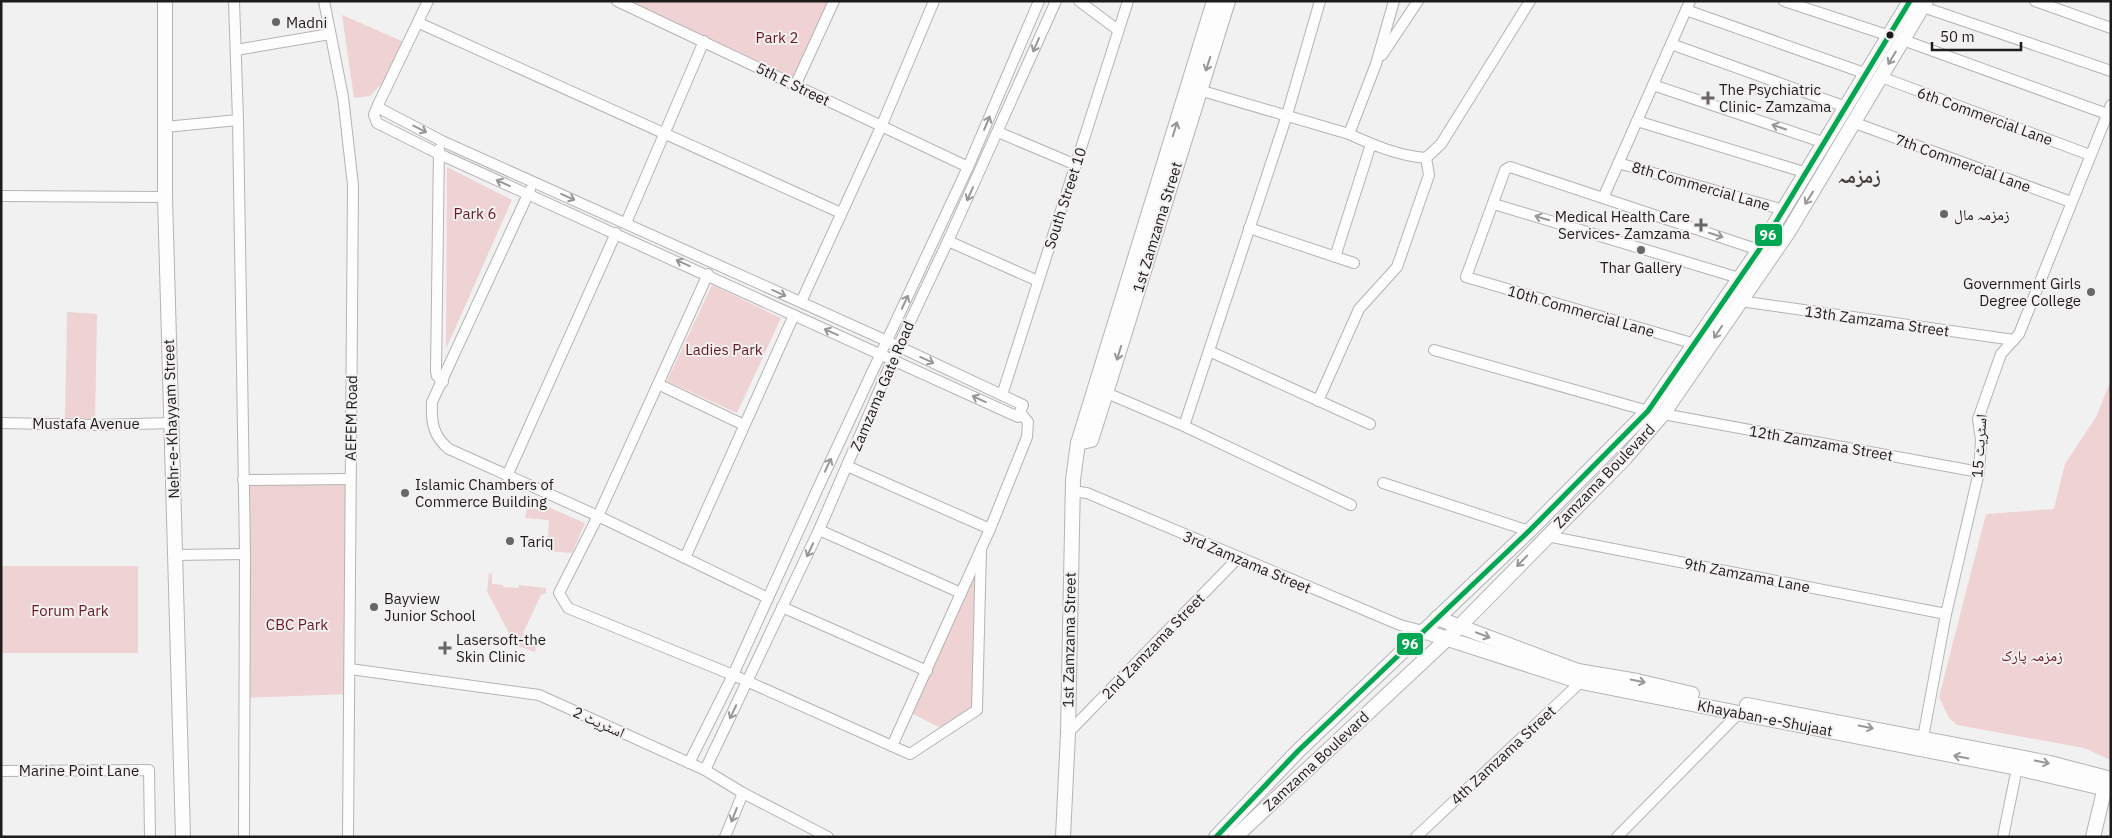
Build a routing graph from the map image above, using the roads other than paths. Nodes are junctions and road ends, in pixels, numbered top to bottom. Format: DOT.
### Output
graph roads {
  1 [pos="165,1"];
  2 [pos="234,1"];
  3 [pos="324,1"];
  4 [pos="428,1"];
  5 [pos="617,1"];
  6 [pos="834,1"];
  7 [pos="934,1"];
  8 [pos="1039,1"];
  9 [pos="1056,1"];
  10 [pos="1079,1"];
  11 [pos="1128,1"];
  12 [pos="1214,1"];
  13 [pos="1228,1"];
  14 [pos="1320,1"];
  15 [pos="1394,1"];
  16 [pos="1418,1"];
  17 [pos="1530,1"];
  18 [pos="1784,1"];
  19 [pos="2035,1"];
  20 [pos="1915,3"];
  21 [pos="1688,6"];
  22 [pos="419,23"];
  23 [pos="2111,28"];
  24 [pos="1212,29"];
  25 [pos="1118,30"];
  26 [pos="330,34"];
  27 [pos="1896,38"];
  28 [pos="704,41"];
  29 [pos="1671,44"];
  30 [pos="236,50"];
  31 [pos="1376,64"];
  32 [pos="2111,72"];
  33 [pos="1874,75"];
  34 [pos="1653,85"];
  35 [pos="795,86"];
  36 [pos="1200,90"];
  37 [pos="376,107"];
  38 [pos="1846,108"];
  39 [pos="2109,110"];
  40 [pos="1287,115"];
  41 [pos="238,120"];
  42 [pos="1637,121"];
  43 [pos="1855,123"];
  44 [pos="165,127"];
  45 [pos="881,127"];
  46 [pos="998,132"];
  47 [pos="665,134"];
  48 [pos="1349,134"];
  49 [pos="442,141"];
  50 [pos="1825,143"];
  51 [pos="1371,144"];
  52 [pos="438,153"];
  53 [pos="2090,155"];
  54 [pos="1426,158"];
  55 [pos="1171,163"];
  56 [pos="1618,163"];
  57 [pos="1076,165"];
  58 [pos="968,167"];
  59 [pos="1806,173"];
  60 [pos="532,181"];
  61 [pos="529,194"];
  62 [pos="1,196"];
  63 [pos="165,197"];
  64 [pos="1603,198"];
  65 [pos="2071,202"];
  66 [pos="1494,204"];
  67 [pos="1784,210"];
  68 [pos="841,213"];
  69 [pos="626,223"];
  70 [pos="1249,228"];
  71 [pos="616,233"];
  72 [pos="948,241"];
  73 [pos="1759,250"];
  74 [pos="1335,257"];
  75 [pos="923,263"];
  76 [pos="1354,263"];
  77 [pos="935,270"];
  78 [pos="708,274"];
  79 [pos="1739,278"];
  80 [pos="1038,281"];
  81 [pos="758,284"];
  82 [pos="754,296"];
  83 [pos="1740,301"];
  84 [pos="801,302"];
  85 [pos="794,315"];
  86 [pos="2014,340"];
  87 [pos="887,341"];
  88 [pos="1695,344"];
  89 [pos="898,346"];
  90 [pos="1434,350"];
  91 [pos="1209,351"];
  92 [pos="881,354"];
  93 [pos="893,360"];
  94 [pos="443,382"];
  95 [pos="658,384"];
  96 [pos="1101,391"];
  97 [pos="1002,395"];
  98 [pos="1318,401"];
  99 [pos="1648,411"];
  100 [pos="1020,412"];
  101 [pos="1663,414"];
  102 [pos="1,423"];
  103 [pos="172,423"];
  104 [pos="1370,424"];
  105 [pos="744,425"];
  106 [pos="1184,426"];
  107 [pos="848,466"];
  108 [pos="1979,472"];
  109 [pos="507,476"];
  110 [pos="350,479"];
  111 [pos="243,480"];
  112 [pos="1383,483"];
  113 [pos="818,488"];
  114 [pos="1072,491"];
  115 [pos="834,497"];
  116 [pos="1351,505"];
  117 [pos="598,516"];
  118 [pos="819,530"];
  119 [pos="990,530"];
  120 [pos="1529,531"];
  121 [pos="1547,536"];
  122 [pos="981,549"];
  123 [pos="245,554"];
  124 [pos="175,555"];
  125 [pos="685,558"];
  126 [pos="1238,558"];
  127 [pos="961,593"];
  128 [pos="768,598"];
  129 [pos="782,607"];
  130 [pos="1946,614"];
  131 [pos="1437,618"];
  132 [pos="1459,626"];
  133 [pos="1423,631"];
  134 [pos="751,636"];
  135 [pos="1447,638"];
  136 [pos="766,642"];
  137 [pos="350,669"];
  138 [pos="927,671"];
  139 [pos="733,675"];
  140 [pos="1585,677"];
  141 [pos="747,682"];
  142 [pos="1743,709"];
  143 [pos="1068,733"];
  144 [pos="1922,744"];
  145 [pos="892,746"];
  146 [pos="689,763"];
  147 [pos="2017,768"];
  148 [pos="705,770"];
  149 [pos="1,771"];
  150 [pos="2109,783"];
  151 [pos="742,793"];
  152 [pos="1622,836"];
  153 [pos="150,837"];
  154 [pos="183,837"];
  155 [pos="244,837"];
  156 [pos="348,837"];
  157 [pos="725,837"];
  158 [pos="828,837"];
  159 [pos="1063,837"];
  160 [pos="1216,837"];
  161 [pos="1236,837"];
  162 [pos="1416,837"];
  163 [pos="2004,837"];
  164 [pos="2093,837"];
  1 -- 44 [label="main road, Nehr-e-Khayyam Street"];
  2 -- 30 [label="street"];
  3 -- 26 [label="street, AEFEM Road"];
  4 -- 22 [label="street"];
  5 -- 28 [label="street, 5th E Street"];
  6 -- 35 [label="street"];
  7 -- 45 [label="street"];
  58 -- 8 [label="street, Zamzama Gate Road, one-way"];
  9 -- 46 [label="street, Zamzama Gate Road, one-way"];
  10 -- 25 [label="street"];
  11 -- 25 [label="street, South Street 10"];
  12 -- 24 [label="main road, 1st Zamzama Street"];
  13 -- 24 [label="main road, 1st Zamzama Street"];
  14 -- 40 [label="street"];
  15 -- 31 [label="street"];
  16 -- 31 [label="street"];
  17 -- 54 [label="street"];
  18 -- 27 [label="street"];
  19 -- 23 [label="street"];
  20 -- 27 [label="main road, Zamzama Boulevard"];
  20 -- 32 [label="street"];
  21 -- 29 [label="street"];
  21 -- 33 [label="street, 6th Commercial Lane"];
  22 -- 37 [label="street"];
  22 -- 47 [label="street"];
  24 -- 36 [label="main road, 1st Zamzama Street, one-way"];
  55 -- 24 [label="main road, 1st Zamzama Street, one-way"];
  25 -- 57 [label="street, South Street 10"];
  26 -- 30 [label="street"];
  26 -- 110 [label="street, AEFEM Road"];
  27 -- 33 [label="main road, Zamzama Boulevard"];
  27 -- 39 [label="street"];
  28 -- 35 [label="street, 5th E Street"];
  28 -- 47 [label="street"];
  29 -- 34 [label="street"];
  29 -- 38 [label="street"];
  30 -- 41 [label="street"];
  31 -- 48 [label="street"];
  33 -- 38 [label="main road, Zamzama Boulevard"];
  33 -- 43 [label="main road, Zamzama Boulevard"];
  33 -- 53 [label="street, 6th Commercial Lane"];
  34 -- 42 [label="street"];
  50 -- 34 [label="street, one-way"];
  35 -- 45 [label="street, 5th E Street"];
  36 -- 40 [label="street"];
  36 -- 55 [label="main road, 1st Zamzama Street"];
  37 -- 49 [label="street, one-way"];
  37 -- 52 [label="street"];
  38 -- 50 [label="main road, Zamzama Boulevard"];
  39 -- 53 [label="street, اسٹریٹ 15"];
  40 -- 48 [label="street"];
  40 -- 70 [label="street"];
  41 -- 44 [label="street"];
  41 -- 111 [label="street"];
  42 -- 56 [label="street"];
  42 -- 59 [label="street"];
  43 -- 65 [label="street, 7th Commercial Lane"];
  43 -- 83 [label="main road, Zamzama Boulevard, one-way"];
  44 -- 63 [label="main road, Nehr-e-Khayyam Street"];
  45 -- 58 [label="street, 5th E Street"];
  45 -- 68 [label="street"];
  46 -- 57 [label="street"];
  46 -- 72 [label="street, Zamzama Gate Road, one-way"];
  47 -- 68 [label="street"];
  47 -- 69 [label="street"];
  48 -- 51 [label="street"];
  49 -- 52 [label="street"];
  49 -- 60 [label="street"];
  50 -- 59 [label="main road, Zamzama Boulevard"];
  51 -- 54 [label="street"];
  51 -- 74 [label="street"];
  61 -- 52 [label="street, one-way"];
  52 -- 94 [label="street"];
  53 -- 65 [label="street, اسٹریٹ 15"];
  54 -- 98 [label="street"];
  55 -- 96 [label="main road, 1st Zamzama Street"];
  56 -- 64 [label="street"];
  56 -- 67 [label="street, 8th Commercial Lane"];
  57 -- 80 [label="street, South Street 10"];
  58 -- 75 [label="street, Zamzama Gate Road"];
  59 -- 67 [label="main road, Zamzama Boulevard"];
  60 -- 61 [label="street"];
  60 -- 69 [label="street, one-way"];
  61 -- 71 [label="street"];
  61 -- 94 [label="street"];
  62 -- 63 [label="street"];
  63 -- 103 [label="main road, Nehr-e-Khayyam Street"];
  64 -- 66 [label="street"];
  64 -- 73 [label="street, one-way"];
  65 -- 86 [label="street, اسٹریٹ 15"];
  79 -- 66 [label="street, one-way"];
  66 -- 88 [label="street, 10th Commercial Lane"];
  67 -- 73 [label="main road, Zamzama Boulevard"];
  68 -- 84 [label="street"];
  69 -- 81 [label="street"];
  70 -- 74 [label="street"];
  70 -- 91 [label="street"];
  78 -- 71 [label="street, one-way"];
  71 -- 109 [label="street"];
  72 -- 77 [label="street, Zamzama Gate Road"];
  72 -- 80 [label="street"];
  73 -- 79 [label="main road, Zamzama Boulevard"];
  74 -- 76 [label="street"];
  75 -- 77 [label="street"];
  87 -- 75 [label="street, Zamzama Gate Road, one-way"];
  77 -- 89 [label="street, Zamzama Gate Road"];
  78 -- 82 [label="street"];
  78 -- 95 [label="street"];
  79 -- 88 [label="main road, Zamzama Boulevard"];
  80 -- 97 [label="street, South Street 10"];
  81 -- 82 [label="street"];
  81 -- 84 [label="street, one-way"];
  82 -- 85 [label="street"];
  83 -- 86 [label="street, 13th Zamzama Street"];
  83 -- 101 [label="main road, Zamzama Boulevard, one-way"];
  84 -- 87 [label="street"];
  92 -- 85 [label="street, one-way"];
  85 -- 105 [label="street"];
  86 -- 108 [label="street, اسٹریٹ 15"];
  87 -- 89 [label="street"];
  87 -- 92 [label="street, Zamzama Gate Road"];
  88 -- 99 [label="main road, Zamzama Boulevard"];
  89 -- 93 [label="street, Zamzama Gate Road"];
  89 -- 97 [label="street, one-way"];
  90 -- 99 [label="street"];
  91 -- 98 [label="street"];
  91 -- 106 [label="street"];
  92 -- 93 [label="street"];
  113 -- 92 [label="street, Zamzama Gate Road, one-way"];
  100 -- 93 [label="street, one-way"];
  93 -- 107 [label="street, Zamzama Gate Road"];
  94 -- 109 [label="street"];
  95 -- 105 [label="street"];
  95 -- 117 [label="street"];
  96 -- 106 [label="street"];
  96 -- 114 [label="main road, 1st Zamzama Street"];
  97 -- 100 [label="street"];
  98 -- 104 [label="street"];
  99 -- 120 [label="main road, Zamzama Boulevard"];
  100 -- 119 [label="street"];
  101 -- 108 [label="street, 12th Zamzama Street"];
  101 -- 121 [label="main road, Zamzama Boulevard"];
  102 -- 103 [label="street, Mustafa Avenue"];
  103 -- 124 [label="main road, Nehr-e-Khayyam Street"];
  105 -- 125 [label="street"];
  106 -- 116 [label="street"];
  107 -- 115 [label="street, Zamzama Gate Road"];
  107 -- 119 [label="street"];
  108 -- 130 [label="street, اسٹریٹ 15"];
  109 -- 117 [label="street"];
  110 -- 111 [label="street"];
  110 -- 137 [label="street, AEFEM Road"];
  111 -- 123 [label="street"];
  112 -- 120 [label="street"];
  113 -- 115 [label="street"];
  113 -- 128 [label="street, Zamzama Gate Road"];
  114 -- 126 [label="street, 3rd Zamzama Street"];
  114 -- 143 [label="main road, 1st Zamzama Street"];
  115 -- 118 [label="street, Zamzama Gate Road"];
  117 -- 125 [label="street"];
  117 -- 139 [label="street"];
  118 -- 127 [label="street"];
  118 -- 129 [label="street, Zamzama Gate Road, one-way"];
  119 -- 122 [label="street"];
  120 -- 131 [label="main road, Zamzama Boulevard"];
  121 -- 130 [label="street, 9th Zamzama Lane"];
  121 -- 132 [label="main road, Zamzama Boulevard, one-way"];
  122 -- 127 [label="street"];
  122 -- 145 [label="street"];
  123 -- 124 [label="street"];
  123 -- 155 [label="street"];
  124 -- 154 [label="main road, Nehr-e-Khayyam Street"];
  125 -- 128 [label="street"];
  126 -- 133 [label="street, 3rd Zamzama Street"];
  126 -- 143 [label="street, 2nd Zamzama Street"];
  127 -- 138 [label="street"];
  128 -- 134 [label="street, Zamzama Gate Road"];
  129 -- 136 [label="street, Zamzama Gate Road"];
  129 -- 138 [label="street"];
  130 -- 144 [label="street, اسٹریٹ 15"];
  131 -- 132 [label="main road, Khayaban-e-Shujaat"];
  131 -- 133 [label="main road, Zamzama Boulevard"];
  132 -- 135 [label="main road, Zamzama Boulevard"];
  132 -- 140 [label="main road, Khayaban-e-Shujaat, one-way"];
  133 -- 135 [label="main road, Khayaban-e-Shujaat"];
  133 -- 160 [label="main road, Zamzama Boulevard"];
  134 -- 136 [label="street"];
  134 -- 139 [label="street, Zamzama Gate Road"];
  135 -- 140 [label="main road, Khayaban-e-Shujaat"];
  135 -- 161 [label="main road, Zamzama Boulevard"];
  136 -- 141 [label="street, Zamzama Gate Road"];
  137 -- 146 [label="street, اسٹریٹ 2"];
  137 -- 156 [label="street, AEFEM Road"];
  138 -- 145 [label="street"];
  139 -- 141 [label="street"];
  139 -- 146 [label="street, Zamzama Gate Road"];
  140 -- 142 [label="main road, Khayaban-e-Shujaat"];
  140 -- 162 [label="street, 4th Zamzama Street"];
  141 -- 145 [label="street"];
  141 -- 148 [label="street, Zamzama Gate Road, one-way"];
  142 -- 144 [label="main road, Khayaban-e-Shujaat"];
  142 -- 152 [label="street"];
  143 -- 159 [label="main road, 1st Zamzama Street"];
  147 -- 144 [label="main road, Khayaban-e-Shujaat, one-way"];
  144 -- 150 [label="main road, Khayaban-e-Shujaat, one-way"];
  146 -- 148 [label="street, اسٹریٹ 2"];
  147 -- 150 [label="main road, Khayaban-e-Shujaat"];
  147 -- 163 [label="street"];
  148 -- 151 [label="street, اسٹریٹ 2"];
  149 -- 153 [label="street, Marine Point Lane"];
  150 -- 164 [label="main road"];
  151 -- 157 [label="street, one-way"];
  151 -- 158 [label="street, اسٹریٹ 2"];
}
